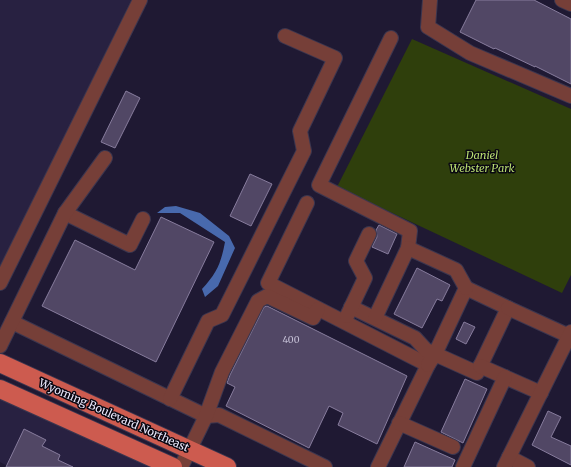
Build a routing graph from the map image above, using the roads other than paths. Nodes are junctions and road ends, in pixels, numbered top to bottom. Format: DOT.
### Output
graph roads {
  1 [pos="140,0"];
  2 [pos="430,0"];
  3 [pos="562,0"];
  4 [pos="571,4"];
  5 [pos="285,36"];
  6 [pos="391,38"];
  7 [pos="571,96"];
  8 [pos="105,158"];
  9 [pos="307,203"];
  10 [pos="65,213"];
  11 [pos="143,219"];
  12 [pos="369,234"];
  13 [pos="408,248"];
  14 [pos="5,262"];
  15 [pos="0,283"];
  16 [pos="466,288"];
  17 [pos="351,307"];
  18 [pos="508,308"];
  19 [pos="318,309"];
  20 [pos="375,318"];
  21 [pos="12,322"];
  22 [pos="344,322"];
  23 [pos="570,334"];
  24 [pos="0,346"];
  25 [pos="431,359"];
  26 [pos="0,363"];
  27 [pos="480,366"];
  28 [pos="505,377"];
  29 [pos="0,389"];
  30 [pos="541,393"];
  31 [pos="170,399"];
  32 [pos="206,416"];
  33 [pos="399,423"];
  34 [pos="453,448"];
  35 [pos="191,449"];
  36 [pos="506,462"];
  37 [pos="173,467"];
  38 [pos="181,467"];
  39 [pos="228,467"];
  40 [pos="325,467"];
  41 [pos="378,467"];
  42 [pos="463,467"];
  43 [pos="528,467"];
  1 -- 14 [label="street"];
  2 -- 7 [label="street"];
  3 -- 4 [label="street"];
  5 -- 31 [label="street"];
  6 -- 13 [label="street"];
  8 -- 10 [label="street"];
  9 -- 19 [label="street"];
  10 -- 11 [label="street"];
  10 -- 21 [label="street"];
  12 -- 17 [label="street"];
  13 -- 16 [label="street"];
  13 -- 20 [label="street"];
  14 -- 15 [label="street"];
  16 -- 18 [label="street"];
  16 -- 25 [label="street"];
  17 -- 20 [label="street"];
  17 -- 22 [label="street"];
  18 -- 23 [label="street"];
  18 -- 27 [label="street"];
  19 -- 22 [label="street"];
  19 -- 32 [label="street"];
  20 -- 25 [label="street"];
  21 -- 24 [label="street"];
  21 -- 31 [label="street"];
  22 -- 25 [label="street"];
  23 -- 30 [label="street"];
  25 -- 27 [label="street"];
  25 -- 33 [label="street"];
  26 -- 35 [label="main road, Wyoming Boulevard Northeast"];
  27 -- 28 [label="street"];
  28 -- 30 [label="street"];
  28 -- 42 [label="street"];
  29 -- 37 [label="main road, Wyoming Boulevard Northeast"];
  30 -- 36 [label="street"];
  31 -- 32 [label="street"];
  32 -- 35 [label="street"];
  32 -- 40 [label="street"];
  33 -- 34 [label="street"];
  33 -- 41 [label="street"];
  35 -- 38 [label="street"];
  35 -- 39 [label="main road, Wyoming Boulevard Northeast"];
  36 -- 43 [label="street"];
}
